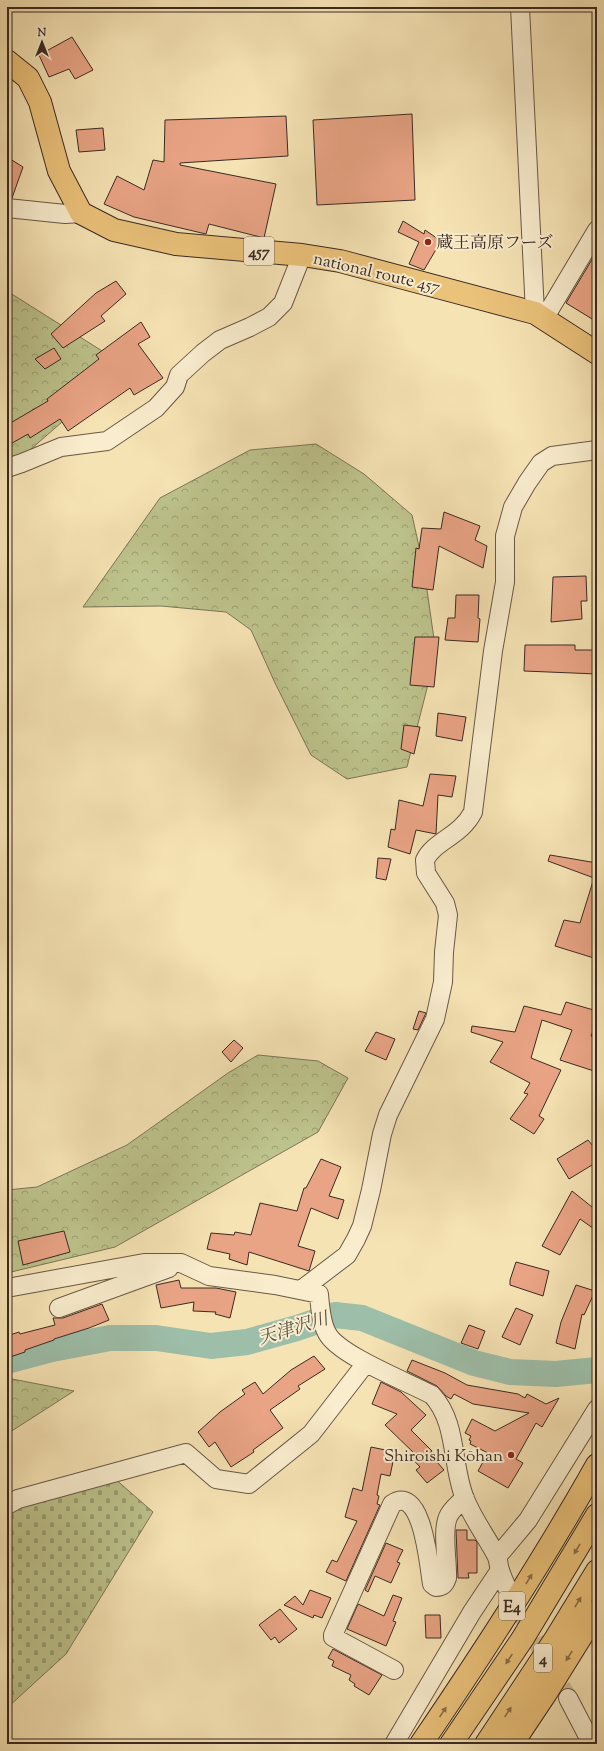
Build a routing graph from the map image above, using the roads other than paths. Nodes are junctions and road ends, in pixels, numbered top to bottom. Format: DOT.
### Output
graph roads {
  1 [pos="520,7"];
  2 [pos="7,61"];
  3 [pos="7,208"];
  4 [pos="82,213"];
  5 [pos="597,230"];
  6 [pos="302,255"];
  7 [pos="539,316"];
  8 [pos="597,353"];
  9 [pos="597,450"];
  10 [pos="7,468"];
  11 [pos="181,1263"];
  12 [pos="7,1288"];
  13 [pos="301,1290"];
  14 [pos="59,1308"];
  15 [pos="366,1363"];
  16 [pos="597,1409"];
  17 [pos="597,1465"];
  18 [pos="465,1498"];
  19 [pos="7,1505"];
  20 [pos="597,1515"];
  21 [pos="499,1564"];
  22 [pos="597,1571"];
  23 [pos="508,1590"];
  24 [pos="597,1611"];
  25 [pos="394,1670"];
  26 [pos="568,1698"];
  27 [pos="394,1744"];
  28 [pos="421,1744"];
  29 [pos="451,1744"];
  30 [pos="486,1744"];
  31 [pos="512,1744"];
  32 [pos="592,1744"];
  1 -- 7 [label="street"];
  2 -- 4 [label="highway"];
  3 -- 4 [label="street"];
  4 -- 6 [label="highway, national route 457 / 457"];
  5 -- 7 [label="street"];
  6 -- 7 [label="highway, national route 457 / 457"];
  6 -- 10 [label="street"];
  7 -- 8 [label="highway, national route 457 / 457"];
  9 -- 13 [label="street"];
  11 -- 12 [label="street"];
  11 -- 13 [label="street"];
  11 -- 14 [label="street"];
  13 -- 15 [label="street"];
  15 -- 18 [label="street"];
  15 -- 19 [label="street"];
  16 -- 21 [label="street"];
  28 -- 17 [label="highway, E4, one-way"];
  18 -- 21 [label="street"];
  18 -- 25 [label="street"];
  20 -- 29 [label="highway, E4, one-way"];
  21 -- 23 [label="street"];
  21 -- 27 [label="street"];
  30 -- 22 [label="highway, 4, one-way"];
  24 -- 31 [label="highway, 4, one-way"];
  26 -- 32 [label="street"];
}
